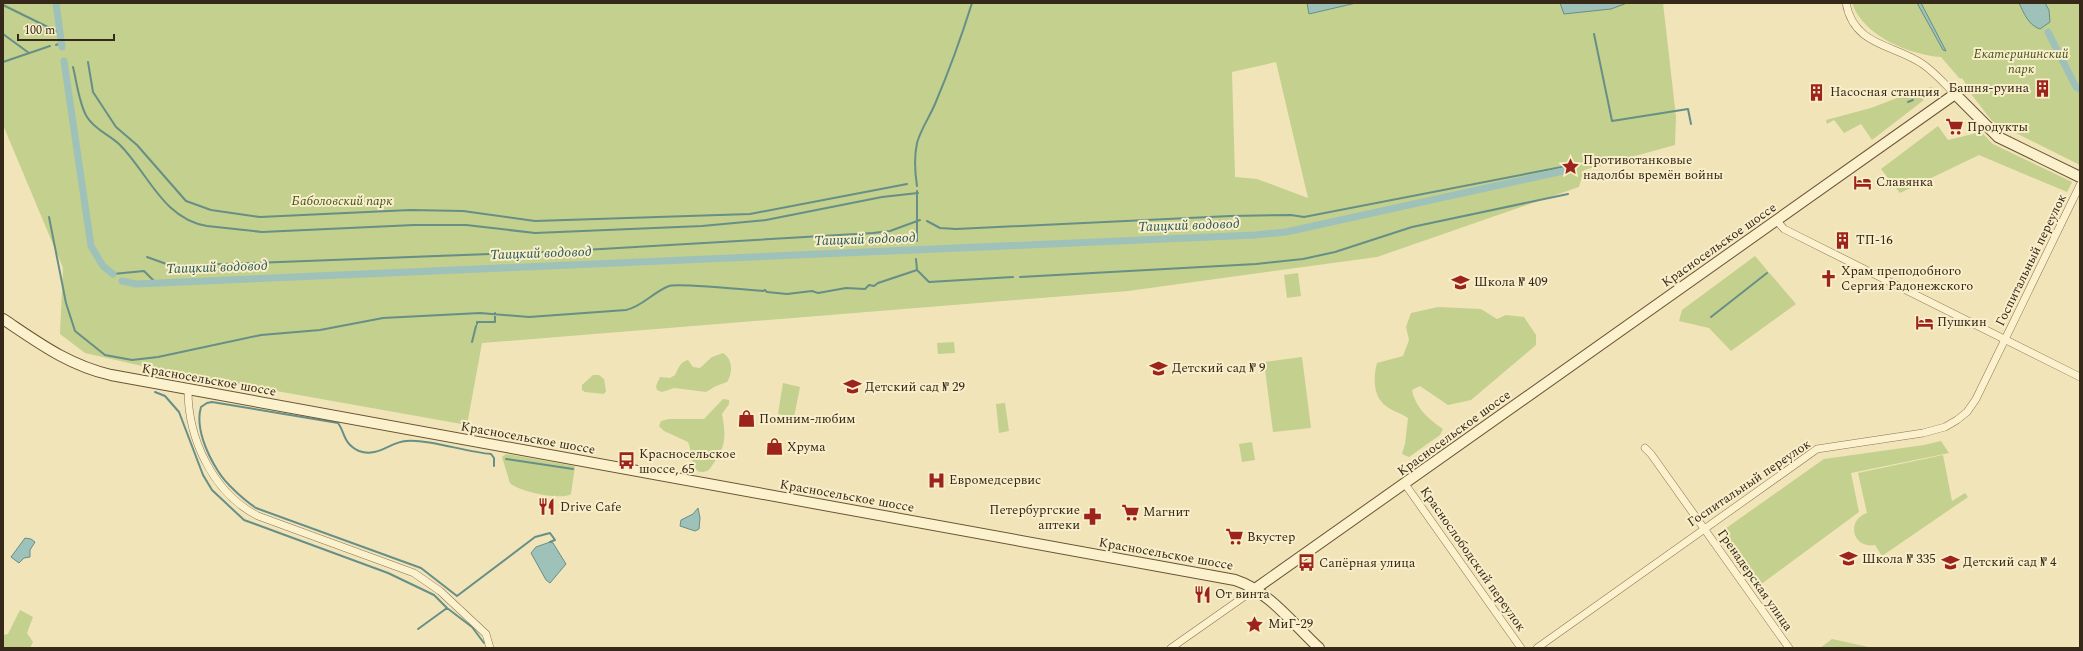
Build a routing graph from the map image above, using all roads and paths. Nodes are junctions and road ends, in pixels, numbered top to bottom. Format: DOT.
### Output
graph roads {
  1 [pos="1846,3"];
  2 [pos="1955,94"];
  3 [pos="2080,177"];
  4 [pos="2080,186"];
  5 [pos="1776,220"];
  6 [pos="3,319"];
  7 [pos="2006,338"];
  8 [pos="2080,377"];
  9 [pos="188,390"];
  10 [pos="1645,448"];
  11 [pos="1405,484"];
  12 [pos="1704,528"];
  13 [pos="1255,589"];
  14 [pos="1547,645"];
  15 [pos="490,648"];
  16 [pos="1171,648"];
  17 [pos="1319,648"];
  18 [pos="1521,648"];
  19 [pos="1537,648"];
  20 [pos="1789,648"];
  1 -- 2 [label="street"];
  2 -- 3 [label="main road"];
  2 -- 5 [label="main road, Красносельское шоссе"];
  4 -- 7 [label="street, Госпитальный переулок"];
  5 -- 7 [label="street"];
  5 -- 11 [label="main road, Красносельское шоссе"];
  6 -- 9 [label="main road, Красносельское шоссе"];
  7 -- 8 [label="street"];
  7 -- 12 [label="street, Госпитальный переулок"];
  9 -- 13 [label="main road, Красносельское шоссе"];
  9 -- 15 [label="street"];
  10 -- 12 [label="street, Гренадерская улица"];
  11 -- 13 [label="main road, Красносельское шоссе"];
  11 -- 18 [label="street, Краснослободский переулок"];
  12 -- 14 [label="street, Госпитальный переулок"];
  12 -- 20 [label="street, Гренадерская улица"];
  13 -- 16 [label="street"];
  13 -- 17 [label="main road"];
  14 -- 19 [label="street, Госпитальный переулок"];
}
